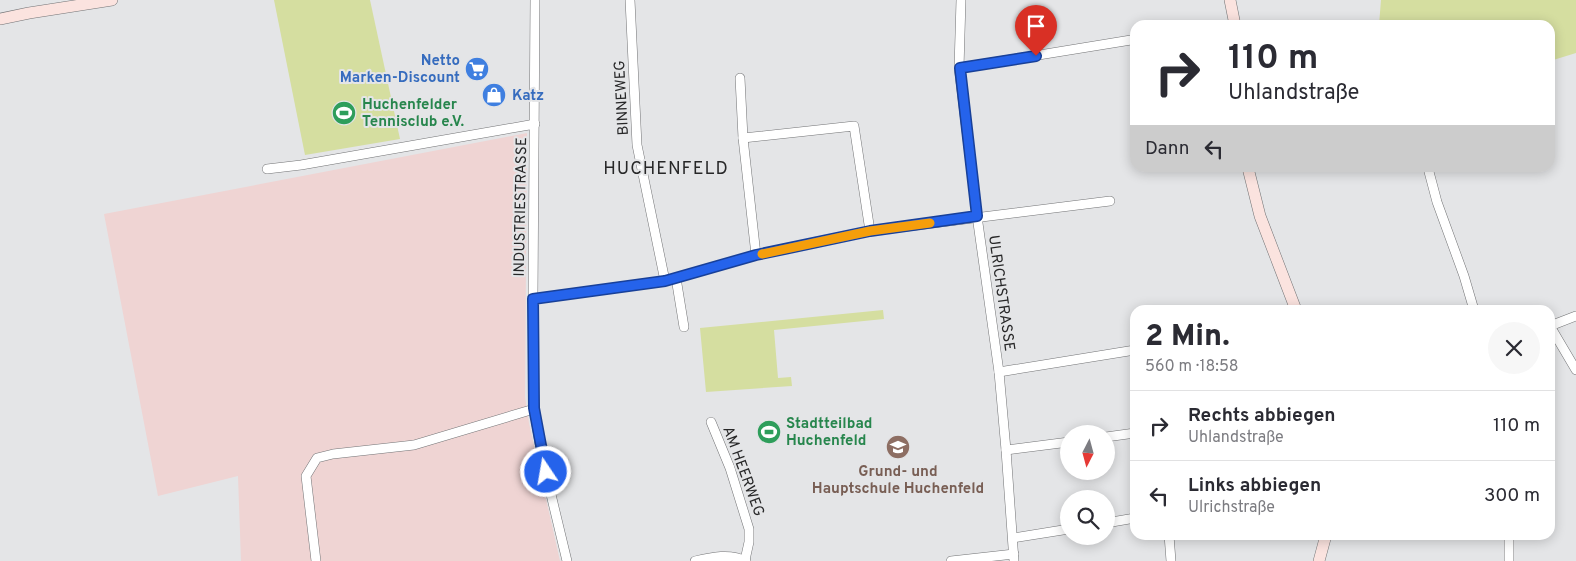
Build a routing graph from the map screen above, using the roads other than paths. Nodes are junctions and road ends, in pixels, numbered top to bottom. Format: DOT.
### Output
graph roads {
  1 [pos="112,0"];
  2 [pos="535,0"];
  3 [pos="630,0"];
  4 [pos="961,0"];
  5 [pos="1230,0"];
  6 [pos="0,19"];
  7 [pos="1234,20"];
  8 [pos="1130,40"];
  9 [pos="960,68"];
  10 [pos="740,78"];
  11 [pos="535,124"];
  12 [pos="743,138"];
  13 [pos="267,169"];
  14 [pos="1249,172"];
  15 [pos="1429,172"];
  16 [pos="1110,201"];
  17 [pos="977,216"];
  18 [pos="870,231"];
  19 [pos="756,255"];
  20 [pos="676,278"];
  21 [pos="665,281"];
  22 [pos="533,299"];
  23 [pos="1294,305"];
  24 [pos="1473,305"];
  25 [pos="1576,316"];
  26 [pos="1555,324"];
  27 [pos="684,327"];
  28 [pos="1555,334"];
  29 [pos="1130,351"];
  30 [pos="1576,370"];
  31 [pos="999,372"];
  32 [pos="534,408"];
  33 [pos="711,422"];
  34 [pos="1130,434"];
  35 [pos="1115,436"];
  36 [pos="1060,443"];
  37 [pos="1006,450"];
  38 [pos="1130,519"];
  39 [pos="1115,521"];
  40 [pos="1060,530"];
  41 [pos="1012,538"];
  42 [pos="1169,540"];
  43 [pos="1325,540"];
  44 [pos="1509,540"];
  45 [pos="1014,557"];
  46 [pos="316,561"];
  47 [pos="567,561"];
  48 [pos="694,561"];
  49 [pos="746,561"];
  50 [pos="951,561"];
  51 [pos="1171,561"];
  52 [pos="1320,561"];
  53 [pos="1509,561"];
  1 -- 6 [label="main road"];
  2 -- 11 [label="street, INDUSTRIESTRASSE"];
  3 -- 21 [label="street, BINNEWEG"];
  4 -- 9 [label="street, ULRICHSTRASSE"];
  5 -- 7 [label="main road"];
  8 -- 9 [label="street"];
  9 -- 17 [label="street, ULRICHSTRASSE"];
  10 -- 12 [label="street"];
  11 -- 13 [label="street"];
  11 -- 22 [label="street, INDUSTRIESTRASSE"];
  12 -- 18 [label="street"];
  12 -- 19 [label="street"];
  14 -- 23 [label="main road"];
  15 -- 24 [label="street"];
  16 -- 17 [label="street"];
  17 -- 18 [label="street"];
  17 -- 31 [label="street, ULRICHSTRASSE"];
  18 -- 19 [label="street"];
  19 -- 20 [label="street"];
  20 -- 21 [label="street"];
  20 -- 27 [label="street"];
  21 -- 22 [label="street"];
  22 -- 32 [label="street, INDUSTRIESTRASSE"];
  25 -- 26 [label="street"];
  28 -- 30 [label="street"];
  29 -- 31 [label="street"];
  31 -- 37 [label="street, ULRICHSTRASSE"];
  32 -- 46 [label="street"];
  32 -- 47 [label="street, INDUSTRIESTRASSE"];
  33 -- 49 [label="street, AM HEERWEG"];
  34 -- 35 [label="street"];
  36 -- 37 [label="street"];
  37 -- 41 [label="street, ULRICHSTRASSE"];
  38 -- 39 [label="street"];
  40 -- 41 [label="street"];
  41 -- 45 [label="street, ULRICHSTRASSE"];
  42 -- 51 [label="street"];
  43 -- 52 [label="main road"];
  44 -- 53 [label="street"];
  45 -- 50 [label="street"];
  48 -- 49 [label="street, AM HEERWEG"];
}
